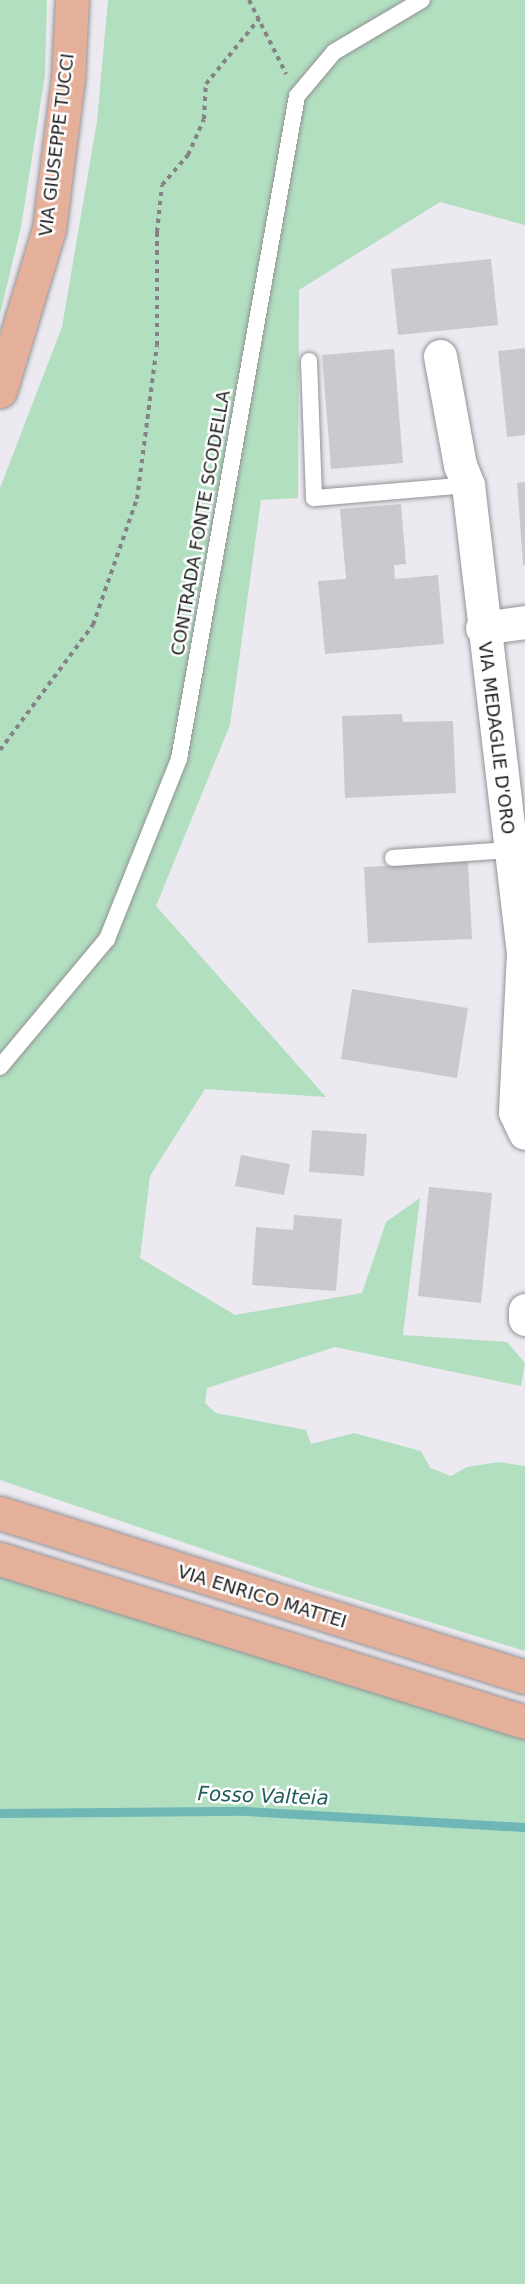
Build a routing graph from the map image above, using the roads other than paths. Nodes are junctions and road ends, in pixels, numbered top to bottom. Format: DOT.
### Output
graph roads {
  1 [pos="72,0"];
  2 [pos="422,0"];
  3 [pos="440,356"];
  4 [pos="309,361"];
  5 [pos="0,391"];
  6 [pos="468,485"];
  7 [pos="525,622"];
  8 [pos="482,628"];
  9 [pos="509,850"];
  10 [pos="393,858"];
  11 [pos="0,1067"];
  12 [pos="525,1133"];
  13 [pos="525,1310"];
  14 [pos="525,1318"];
  15 [pos="0,1513"];
  16 [pos="0,1559"];
  17 [pos="525,1677"];
  18 [pos="525,1722"];
  1 -- 5 [label="main road, VIA GIUSEPPE TUCCI"];
  2 -- 11 [label="lane, CONTRADA FONTE SCODELLA"];
  3 -- 6 [label="street, VIA MEDAGLIE D'ORO"];
  4 -- 6 [label="lane"];
  6 -- 8 [label="street, VIA MEDAGLIE D'ORO"];
  7 -- 8 [label="street, VIA MEDAGLIE D'ORO"];
  8 -- 9 [label="street, VIA MEDAGLIE D'ORO"];
  9 -- 10 [label="lane"];
  9 -- 12 [label="street, VIA MEDAGLIE D'ORO"];
  13 -- 14 [label="street"];
  15 -- 17 [label="main road, VIA ENRICO MATTEI"];
  16 -- 18 [label="main road"];
}
